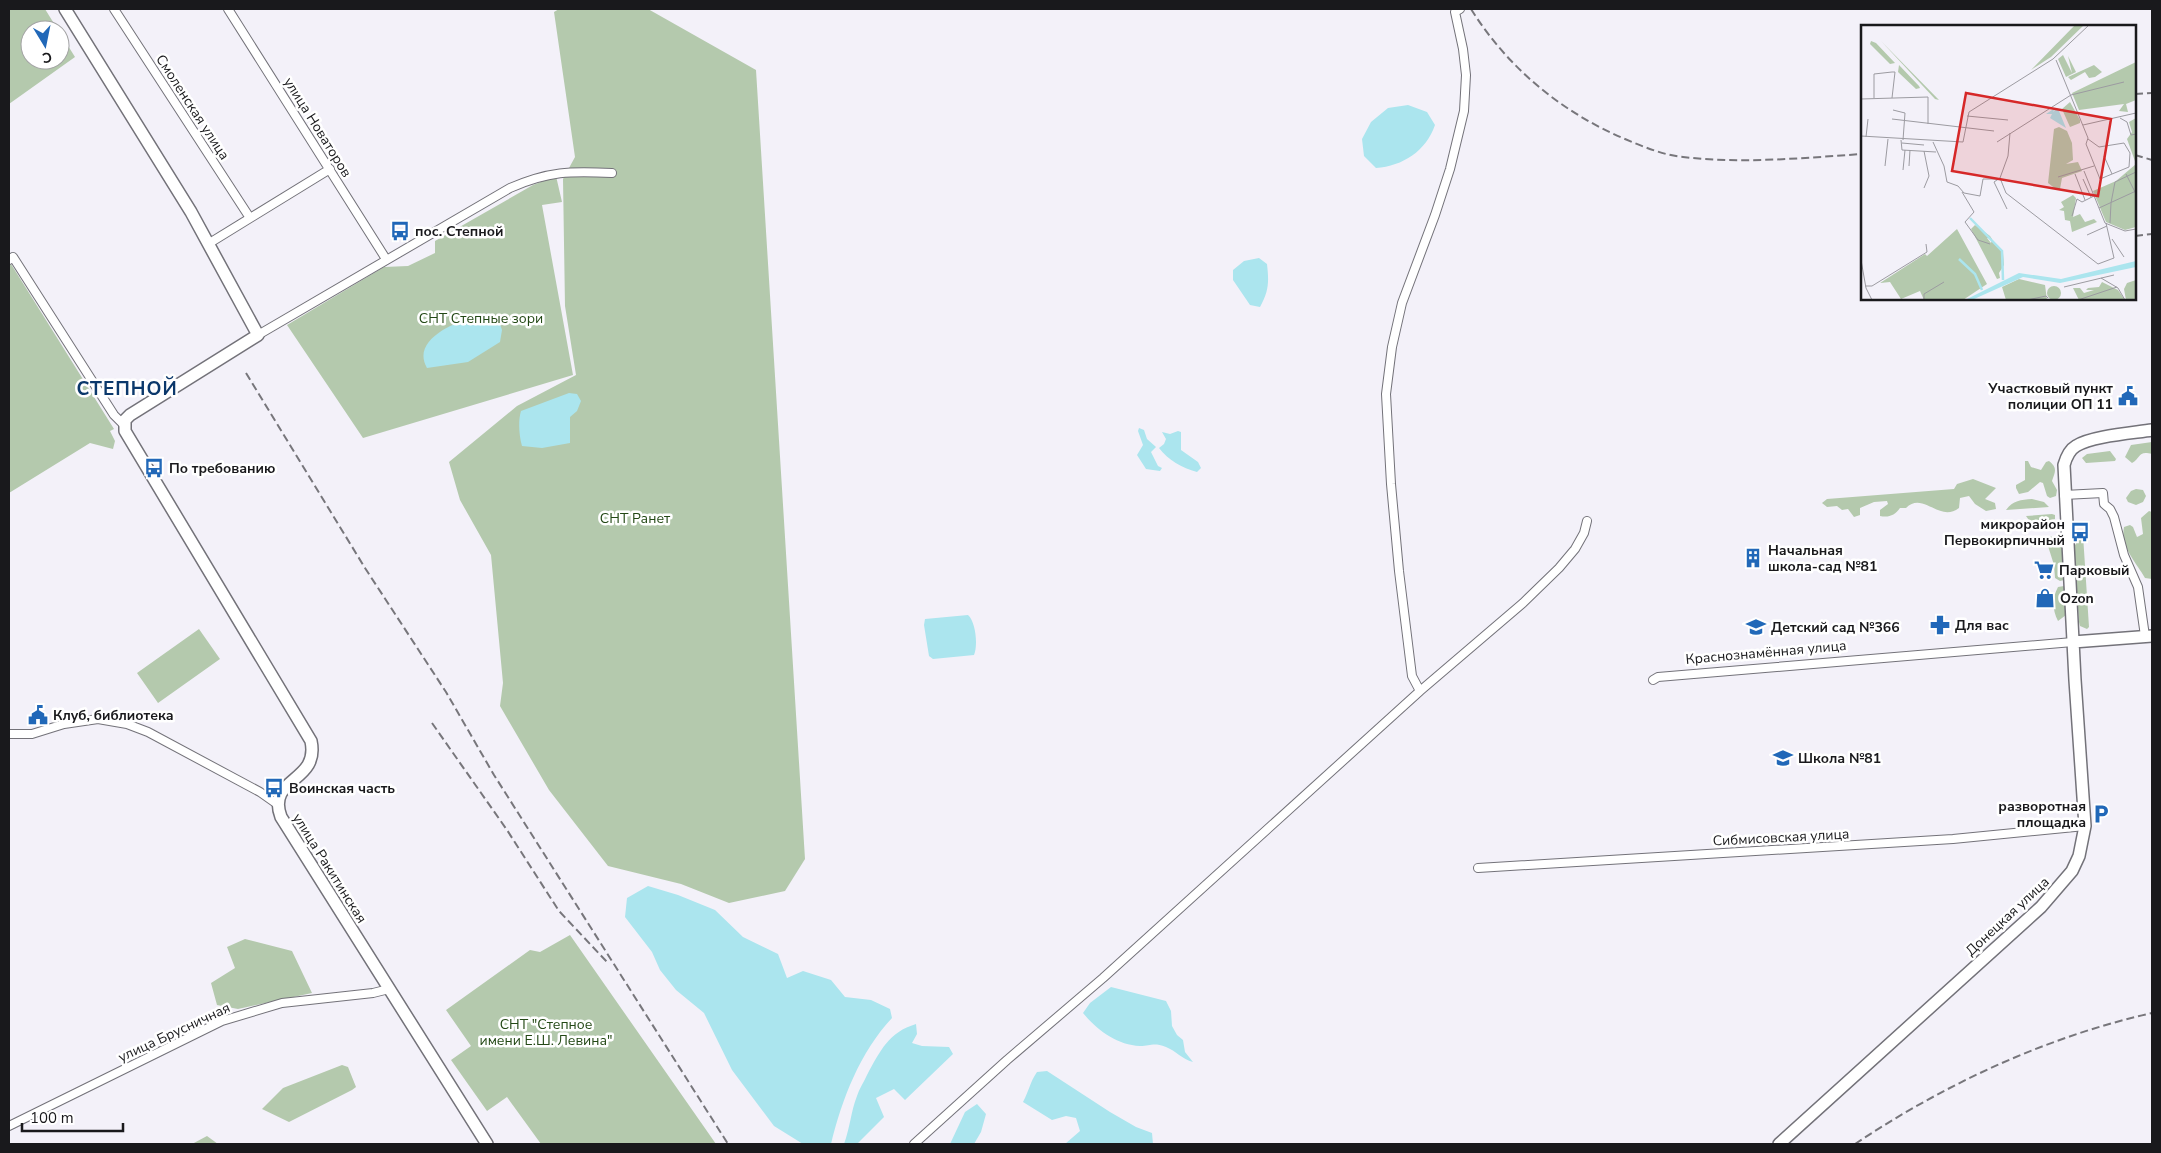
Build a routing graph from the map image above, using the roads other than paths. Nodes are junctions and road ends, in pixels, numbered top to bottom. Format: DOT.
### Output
graph roads {
  1 [pos="65,9"];
  2 [pos="114,9"];
  3 [pos="228,9"];
  4 [pos="1456,10"];
  5 [pos="330,169"];
  6 [pos="612,173"];
  7 [pos="250,218"];
  8 [pos="208,244"];
  9 [pos="386,259"];
  10 [pos="9,260"];
  11 [pos="258,335"];
  12 [pos="124,426"];
  13 [pos="2152,430"];
  14 [pos="2064,495"];
  15 [pos="1587,521"];
  16 [pos="2149,636"];
  17 [pos="2073,642"];
  18 [pos="1653,680"];
  19 [pos="1420,691"];
  20 [pos="9,734"];
  21 [pos="277,804"];
  22 [pos="2085,826"];
  23 [pos="1478,868"];
  24 [pos="390,989"];
  25 [pos="9,1126"];
  26 [pos="487,1144"];
  27 [pos="914,1144"];
  28 [pos="1779,1144"];
  1 -- 8 [label="street"];
  2 -- 7 [label="street, Смоленская улица"];
  3 -- 5 [label="street, улица Новаторов"];
  4 -- 19 [label="street"];
  5 -- 7 [label="street"];
  5 -- 9 [label="street, улица Новаторов"];
  6 -- 9 [label="street"];
  7 -- 8 [label="street"];
  8 -- 11 [label="street"];
  9 -- 11 [label="street"];
  10 -- 12 [label="street"];
  11 -- 12 [label="street"];
  12 -- 21 [label="street, улица Ракитинская"];
  13 -- 14 [label="street, Донецкая улица"];
  14 -- 16 [label="street"];
  14 -- 17 [label="street, Донецкая улица"];
  15 -- 19 [label="street"];
  16 -- 17 [label="street, Краснознамённая улица"];
  17 -- 18 [label="street, Краснознамённая улица"];
  17 -- 22 [label="street, Донецкая улица"];
  19 -- 27 [label="street"];
  20 -- 21 [label="street"];
  21 -- 24 [label="street, улица Ракитинская"];
  22 -- 23 [label="street, Сибмисовская улица"];
  22 -- 28 [label="street, Донецкая улица"];
  24 -- 25 [label="street, улица Брусничная"];
  24 -- 26 [label="street, улица Ракитинская"];
}
